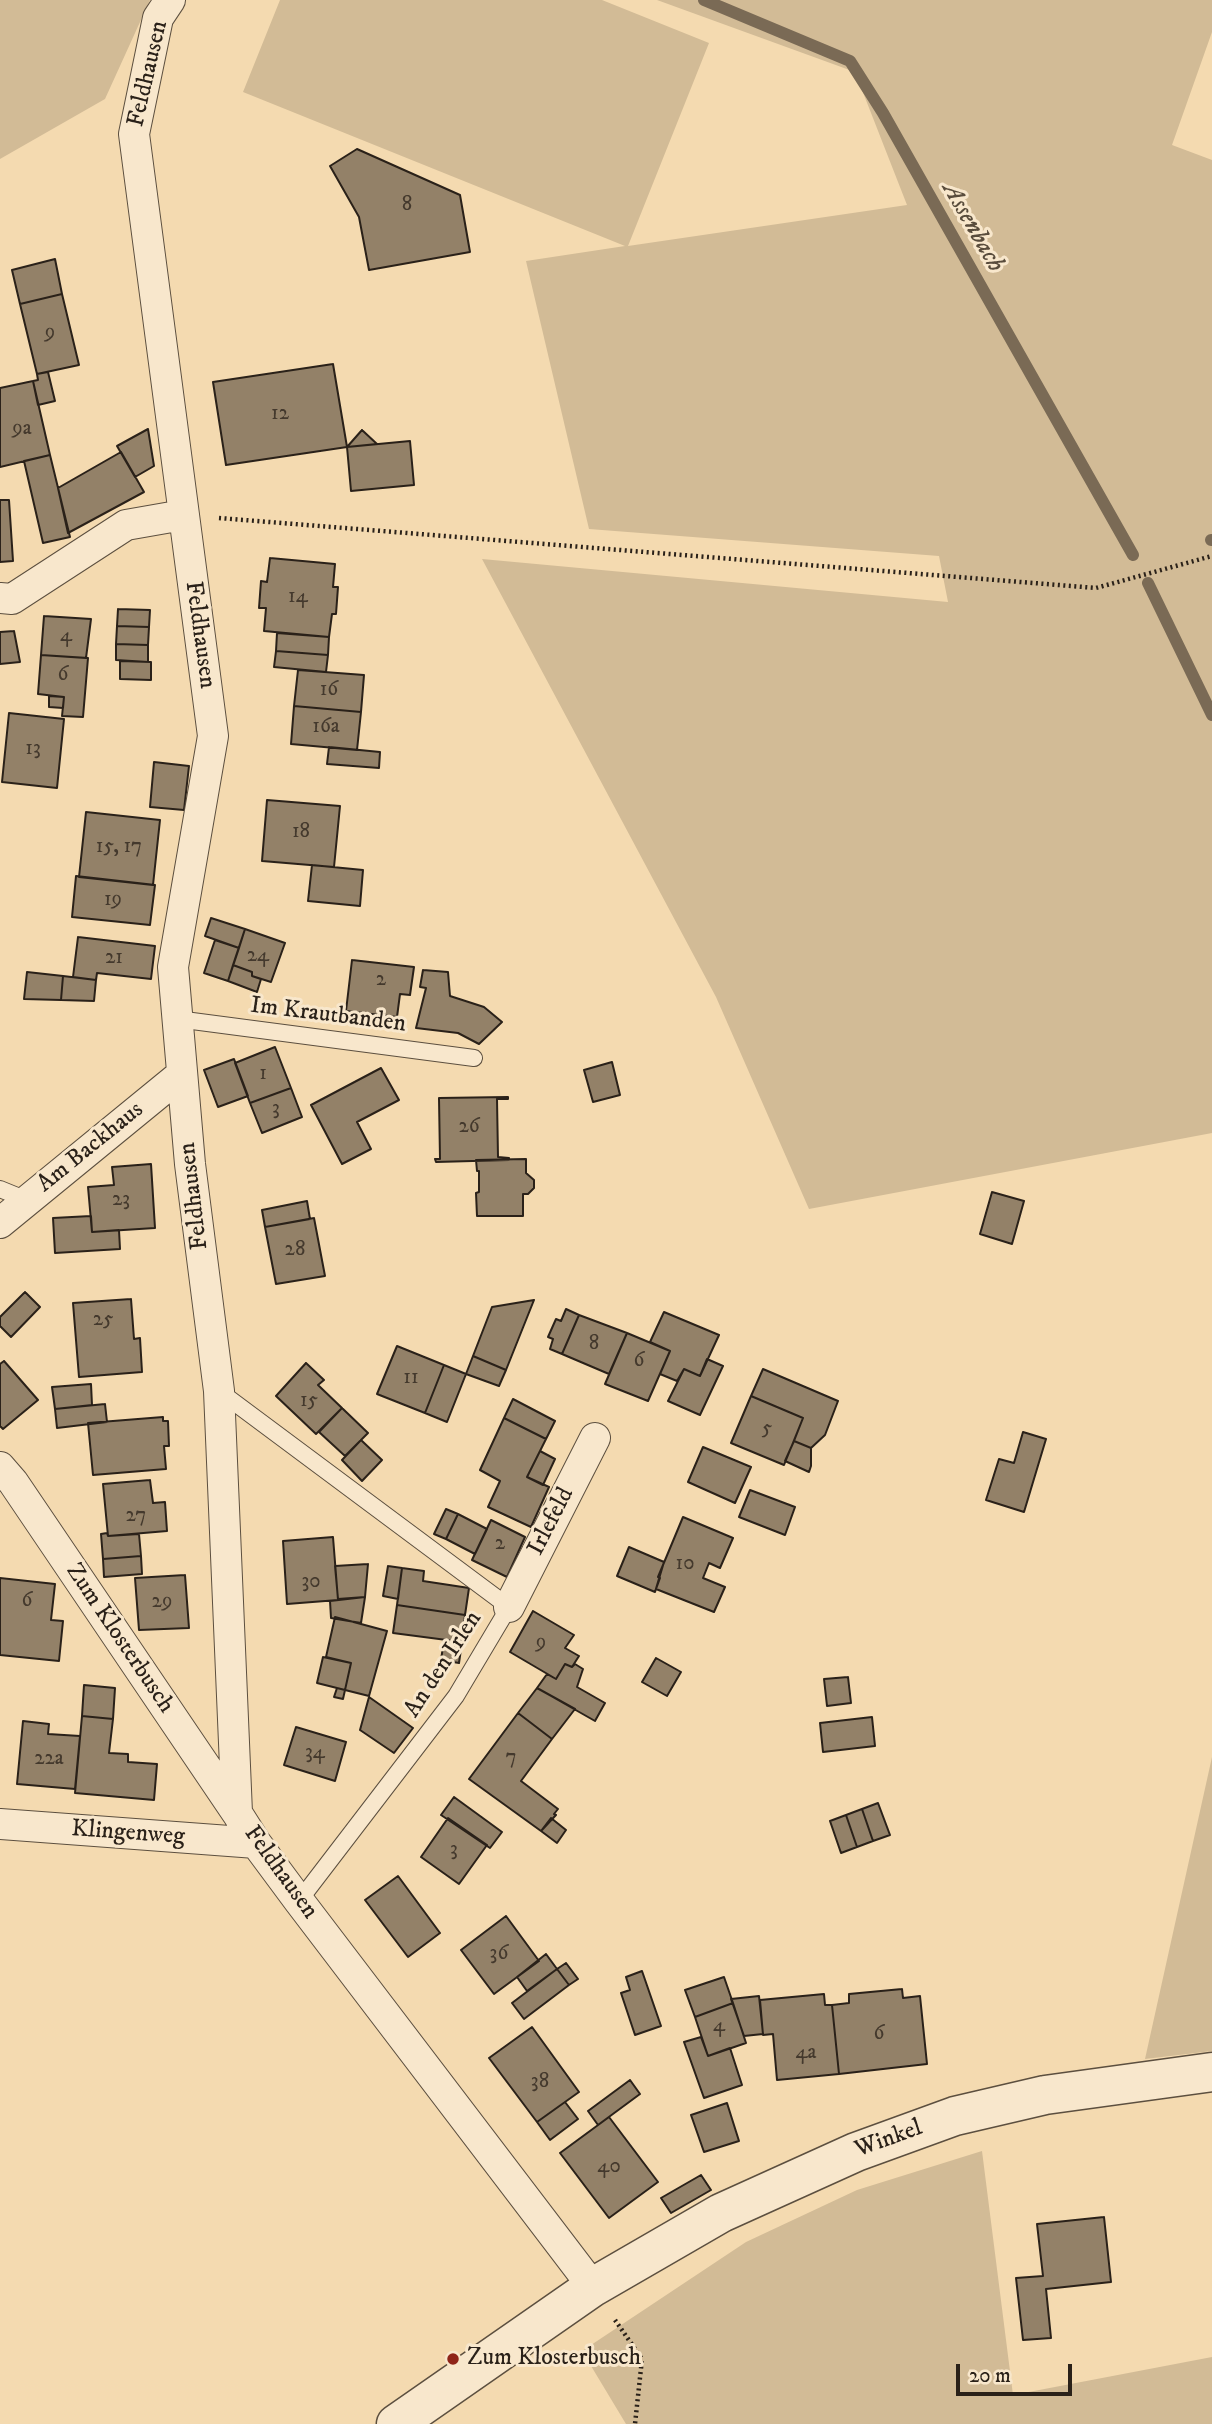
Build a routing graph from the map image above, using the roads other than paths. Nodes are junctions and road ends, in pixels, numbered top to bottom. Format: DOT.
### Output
graph roads {
  1 [pos="170,0"];
  2 [pos="183,515"];
  3 [pos="0,598"];
  4 [pos="177,1019"];
  5 [pos="474,1058"];
  6 [pos="182,1074"];
  7 [pos="14,1195"];
  8 [pos="0,1223"];
  9 [pos="219,1391"];
  10 [pos="595,1437"];
  11 [pos="0,1467"];
  12 [pos="509,1607"];
  13 [pos="236,1813"];
  14 [pos="0,1824"];
  15 [pos="256,1843"];
  16 [pos="299,1901"];
  17 [pos="1212,2072"];
  18 [pos="593,2287"];
  19 [pos="396,2424"];
  1 -- 2 [label="street, Feldhausen"];
  2 -- 3 [label="street"];
  2 -- 4 [label="street, Feldhausen"];
  4 -- 5 [label="lane, Im Krautbanden"];
  4 -- 6 [label="street, Feldhausen"];
  6 -- 7 [label="street, Am Backhaus"];
  6 -- 9 [label="street, Feldhausen"];
  7 -- 8 [label="street, Am Backhaus"];
  9 -- 12 [label="lane, An den Irlen"];
  9 -- 13 [label="street, Feldhausen"];
  10 -- 12 [label="street, Irlefeld"];
  11 -- 13 [label="street, Zum Klosterbusch"];
  12 -- 16 [label="lane, An den Irlen"];
  13 -- 15 [label="street, Feldhausen"];
  14 -- 15 [label="street, Klingenweg"];
  15 -- 16 [label="street, Feldhausen"];
  16 -- 18 [label="street, Feldhausen"];
  17 -- 18 [label="street, Winkel"];
  18 -- 19 [label="street, Winkel"];
}
